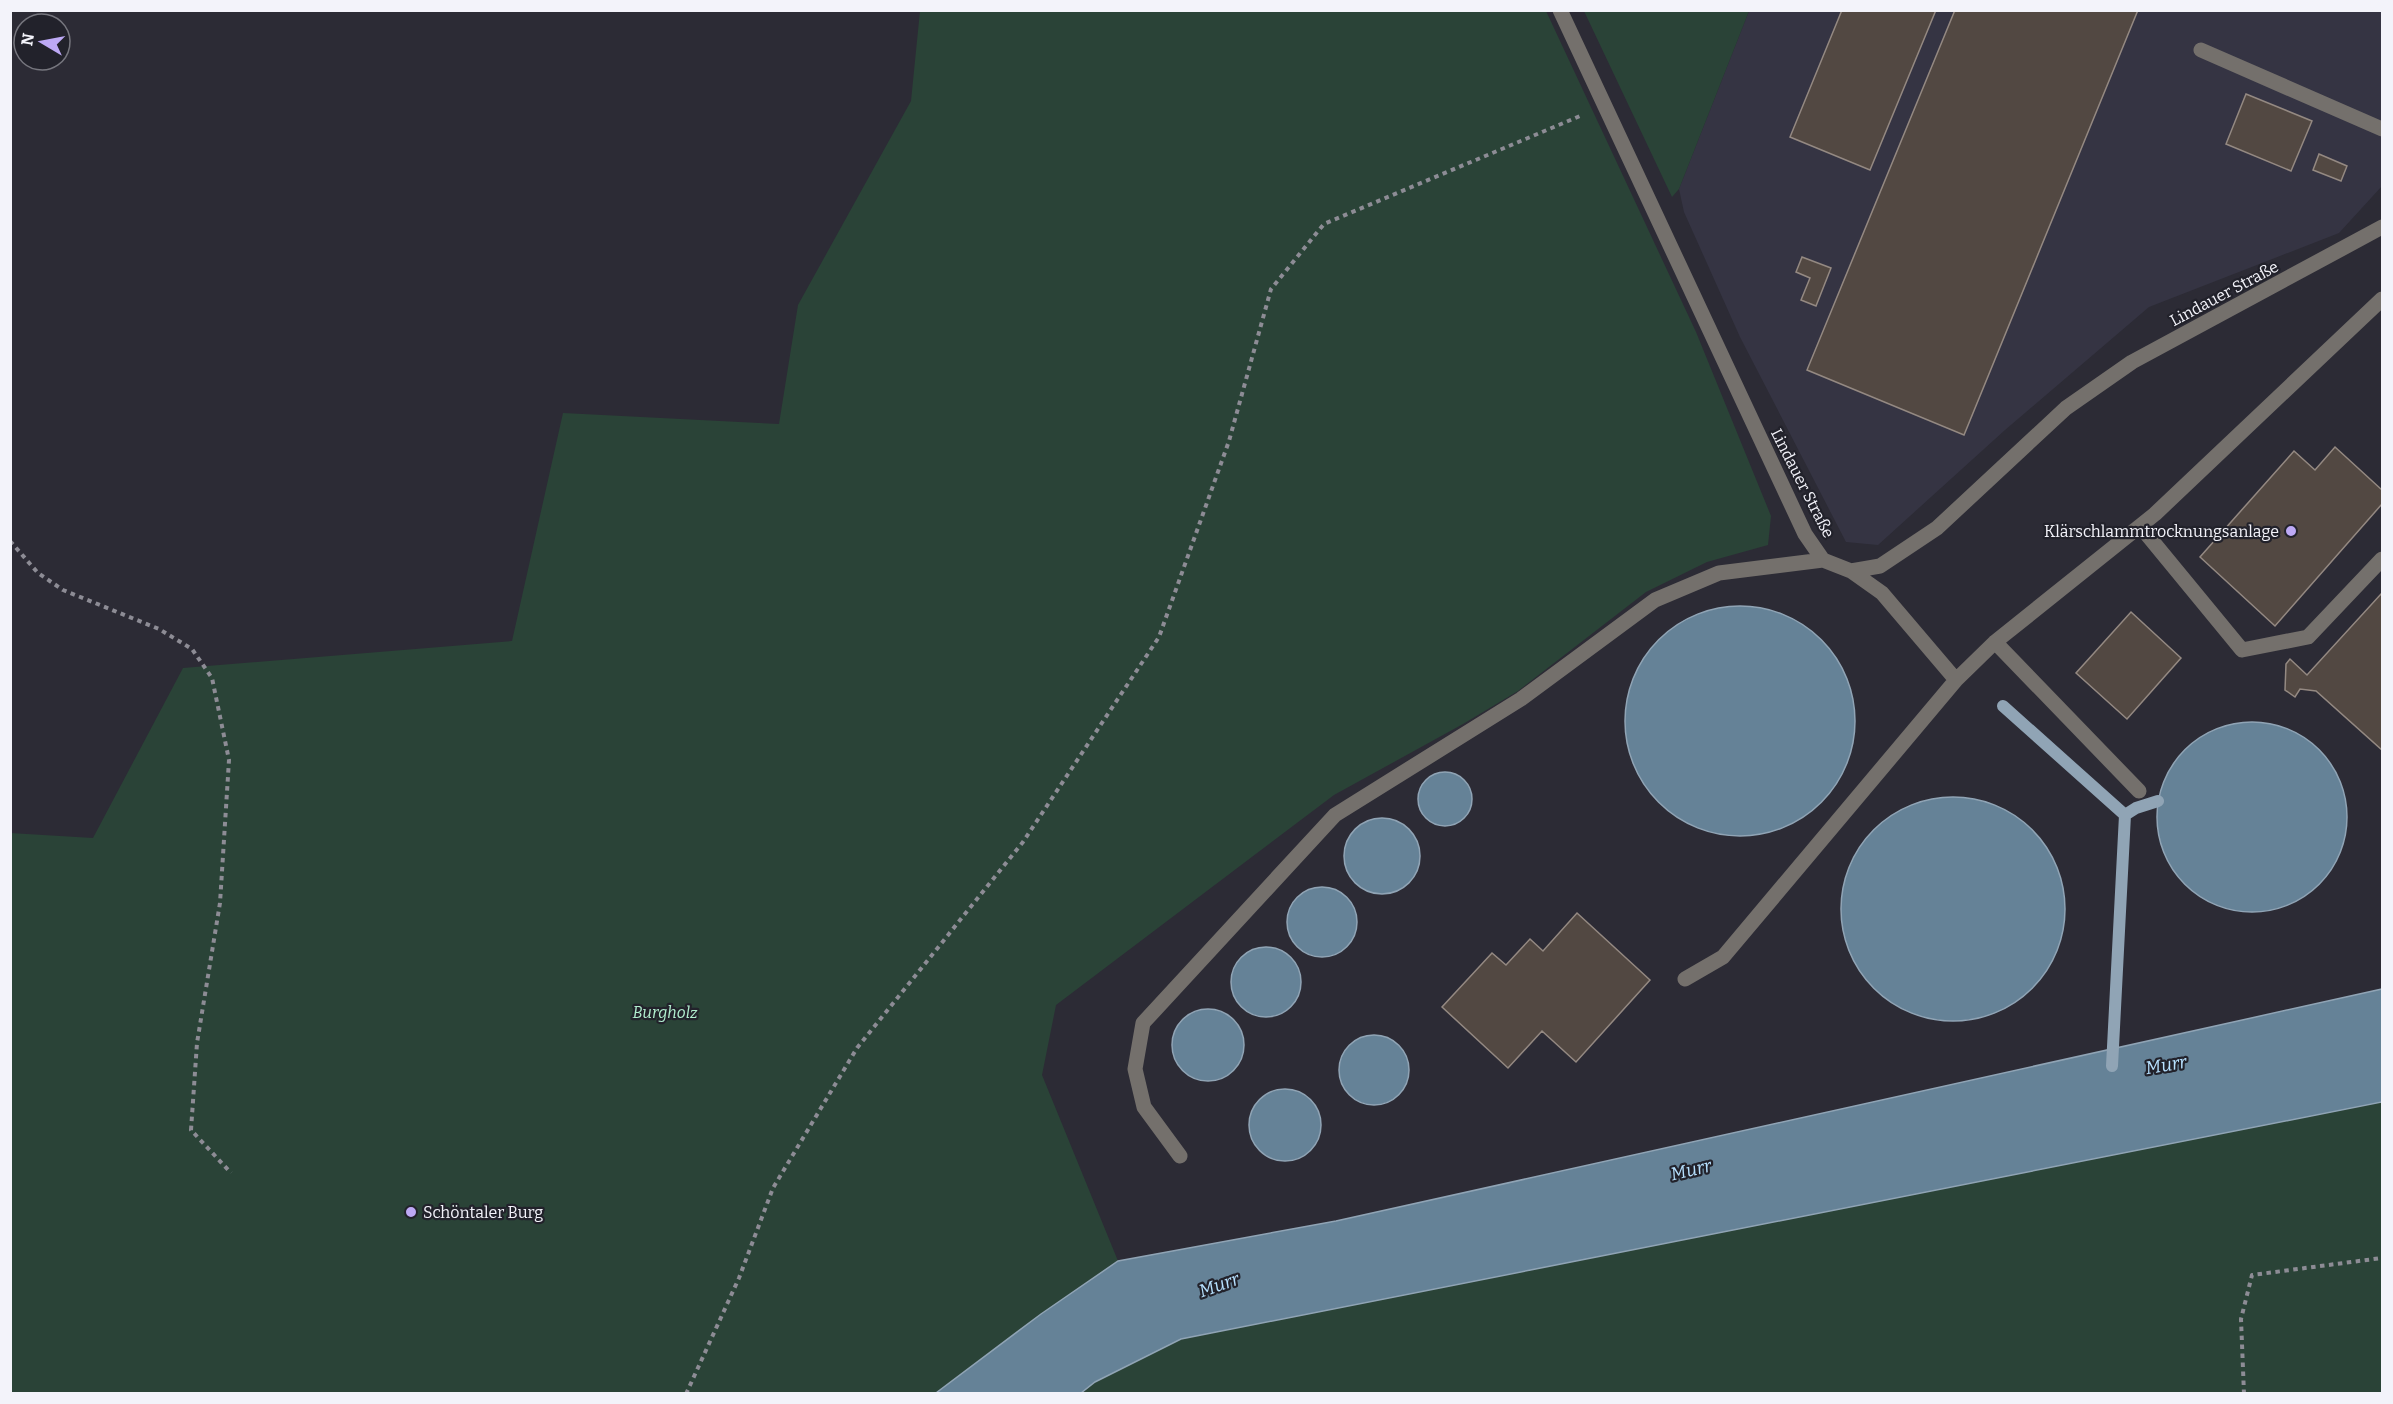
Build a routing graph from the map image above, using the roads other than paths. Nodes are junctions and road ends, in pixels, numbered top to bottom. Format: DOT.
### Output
graph roads {
  1 [pos="1560,10"];
  2 [pos="2202,50"];
  3 [pos="2382,129"];
  4 [pos="2382,227"];
  5 [pos="2382,299"];
  6 [pos="2140,526"];
  7 [pos="1823,560"];
  8 [pos="2382,560"];
  9 [pos="1851,571"];
  10 [pos="1995,642"];
  11 [pos="1956,680"];
  12 [pos="2139,791"];
  13 [pos="1685,979"];
  14 [pos="1180,1156"];
  1 -- 7 [label="street, Lindauer Straße"];
  2 -- 3 [label="street"];
  4 -- 9 [label="street, Lindauer Straße"];
  5 -- 6 [label="street"];
  6 -- 8 [label="street"];
  6 -- 10 [label="street"];
  7 -- 9 [label="street, Lindauer Straße"];
  7 -- 14 [label="street"];
  9 -- 11 [label="street"];
  10 -- 11 [label="street"];
  10 -- 12 [label="street"];
  11 -- 13 [label="street"];
}
